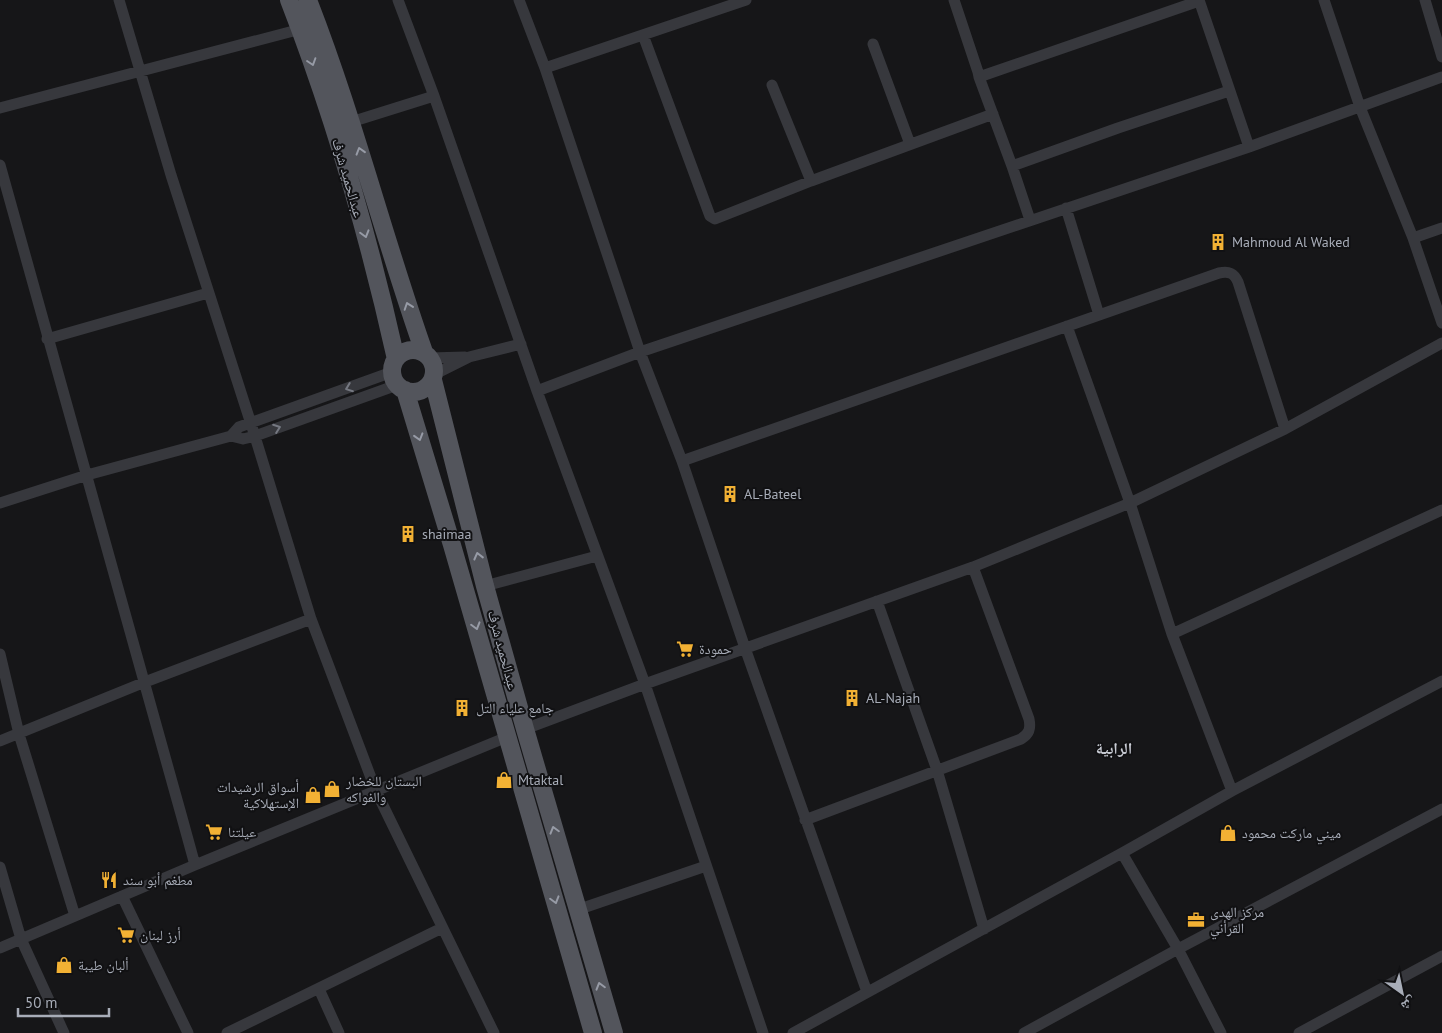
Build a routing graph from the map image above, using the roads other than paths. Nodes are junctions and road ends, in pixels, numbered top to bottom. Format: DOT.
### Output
graph roads {
  1 [pos="119,0"];
  2 [pos="289,0"];
  3 [pos="308,0"];
  4 [pos="398,0"];
  5 [pos="519,0"];
  6 [pos="746,0"];
  7 [pos="954,0"];
  8 [pos="1324,0"];
  9 [pos="1426,0"];
  10 [pos="1199,1"];
  11 [pos="301,29"];
  12 [pos="644,36"];
  13 [pos="873,44"];
  14 [pos="1442,57"];
  15 [pos="545,68"];
  16 [pos="142,71"];
  17 [pos="978,77"];
  18 [pos="1442,77"];
  19 [pos="772,85"];
  20 [pos="1229,91"];
  21 [pos="434,96"];
  22 [pos="1360,107"];
  23 [pos="0,108"];
  24 [pos="993,114"];
  25 [pos="351,122"];
  26 [pos="910,144"];
  27 [pos="1249,147"];
  28 [pos="0,164"];
  29 [pos="1012,166"];
  30 [pos="811,181"];
  31 [pos="1066,208"];
  32 [pos="1030,220"];
  33 [pos="1442,228"];
  34 [pos="1413,238"];
  35 [pos="208,294"];
  36 [pos="1099,315"];
  37 [pos="1442,323"];
  38 [pos="1067,326"];
  39 [pos="47,339"];
  40 [pos="1442,343"];
  41 [pos="521,344"];
  42 [pos="640,352"];
  43 [pos="469,357"];
  44 [pos="430,366"];
  45 [pos="397,377"];
  46 [pos="537,391"];
  47 [pos="251,423"];
  48 [pos="1284,429"];
  49 [pos="231,436"];
  50 [pos="255,436"];
  51 [pos="682,461"];
  52 [pos="87,476"];
  53 [pos="0,503"];
  54 [pos="1130,504"];
  55 [pos="1442,510"];
  56 [pos="597,556"];
  57 [pos="973,567"];
  58 [pos="485,586"];
  59 [pos="877,601"];
  60 [pos="311,619"];
  61 [pos="1172,634"];
  62 [pos="745,648"];
  63 [pos="0,654"];
  64 [pos="1442,681"];
  65 [pos="145,682"];
  66 [pos="645,684"];
  67 [pos="524,729"];
  68 [pos="19,734"];
  69 [pos="507,737"];
  70 [pos="0,742"];
  71 [pos="937,770"];
  72 [pos="376,791"];
  73 [pos="1232,791"];
  74 [pos="1442,809"];
  75 [pos="805,820"];
  76 [pos="1122,853"];
  77 [pos="195,865"];
  78 [pos="706,866"];
  79 [pos="0,867"];
  80 [pos="122,896"];
  81 [pos="577,910"];
  82 [pos="74,916"];
  83 [pos="442,928"];
  84 [pos="984,929"];
  85 [pos="22,939"];
  86 [pos="0,948"];
  87 [pos="1178,949"];
  88 [pos="1442,956"];
  89 [pos="319,989"];
  90 [pos="867,992"];
  91 [pos="64,1033"];
  92 [pos="188,1033"];
  93 [pos="227,1033"];
  94 [pos="339,1033"];
  95 [pos="494,1033"];
  96 [pos="593,1033"];
  97 [pos="614,1033"];
  98 [pos="763,1033"];
  99 [pos="793,1033"];
  100 [pos="1024,1033"];
  101 [pos="1221,1033"];
  102 [pos="1299,1033"];
  1 -- 16 [label="street"];
  2 -- 11 [label="main road, عبدالحميد شرف"];
  3 -- 25 [label="main road, عبدالحميد شرف"];
  4 -- 21 [label="street"];
  5 -- 15 [label="street"];
  6 -- 12 [label="street"];
  7 -- 17 [label="street"];
  8 -- 22 [label="street"];
  9 -- 14 [label="street"];
  10 -- 17 [label="street"];
  10 -- 20 [label="street"];
  11 -- 16 [label="street"];
  11 -- 45 [label="main road, عبدالحميد شرف, one-way"];
  12 -- 15 [label="street"];
  12 -- 30 [label="street"];
  13 -- 26 [label="street"];
  15 -- 42 [label="street"];
  16 -- 23 [label="street"];
  16 -- 35 [label="street"];
  17 -- 24 [label="street"];
  18 -- 22 [label="street"];
  19 -- 30 [label="street"];
  20 -- 27 [label="street"];
  20 -- 29 [label="street"];
  21 -- 25 [label="street"];
  21 -- 41 [label="street"];
  22 -- 27 [label="street"];
  22 -- 34 [label="street"];
  24 -- 26 [label="street"];
  24 -- 29 [label="street"];
  44 -- 25 [label="main road, عبدالحميد شرف, one-way"];
  26 -- 30 [label="street"];
  27 -- 31 [label="street"];
  28 -- 39 [label="street"];
  29 -- 32 [label="street"];
  31 -- 32 [label="street"];
  31 -- 36 [label="street"];
  32 -- 42 [label="street"];
  33 -- 34 [label="street"];
  34 -- 37 [label="street"];
  35 -- 39 [label="street"];
  35 -- 47 [label="street"];
  36 -- 38 [label="street"];
  36 -- 48 [label="street"];
  38 -- 51 [label="street"];
  38 -- 54 [label="street"];
  39 -- 52 [label="street"];
  40 -- 48 [label="street"];
  41 -- 43 [label="street"];
  41 -- 46 [label="street"];
  42 -- 46 [label="street"];
  42 -- 51 [label="street"];
  43 -- 44 [label="street"];
  43 -- 44 [label="street"];
  44 -- 45 [label="main road"];
  44 -- 45 [label="main road"];
  58 -- 44 [label="main road, عبدالحميد شرف, one-way"];
  45 -- 47 [label="street, one-way"];
  50 -- 45 [label="street, one-way"];
  45 -- 69 [label="main road, عبدالحميد شرف, one-way"];
  46 -- 56 [label="street"];
  47 -- 49 [label="street"];
  47 -- 50 [label="street"];
  48 -- 54 [label="street"];
  49 -- 50 [label="street"];
  49 -- 52 [label="street"];
  50 -- 60 [label="street"];
  51 -- 62 [label="street"];
  52 -- 53 [label="street"];
  52 -- 65 [label="street"];
  54 -- 57 [label="street"];
  54 -- 61 [label="street"];
  55 -- 61 [label="street"];
  56 -- 58 [label="street"];
  56 -- 66 [label="street"];
  57 -- 59 [label="street"];
  57 -- 71 [label="street"];
  58 -- 67 [label="main road, عبدالحميد شرف"];
  59 -- 62 [label="street"];
  59 -- 71 [label="street"];
  60 -- 65 [label="street"];
  60 -- 72 [label="street"];
  61 -- 73 [label="street"];
  62 -- 66 [label="street"];
  62 -- 75 [label="street"];
  63 -- 68 [label="street"];
  64 -- 73 [label="street"];
  65 -- 68 [label="street"];
  65 -- 77 [label="street"];
  66 -- 67 [label="street"];
  66 -- 78 [label="street"];
  81 -- 67 [label="main road, عبدالحميد شرف, one-way"];
  68 -- 70 [label="street"];
  68 -- 82 [label="street"];
  69 -- 72 [label="street"];
  69 -- 96 [label="main road, عبدالحميد شرف, one-way"];
  71 -- 75 [label="street"];
  71 -- 84 [label="street"];
  72 -- 77 [label="street"];
  72 -- 83 [label="street"];
  73 -- 76 [label="street"];
  74 -- 87 [label="street"];
  75 -- 90 [label="street"];
  76 -- 84 [label="street"];
  76 -- 87 [label="street"];
  77 -- 80 [label="street"];
  78 -- 81 [label="street"];
  78 -- 98 [label="street"];
  79 -- 85 [label="street"];
  80 -- 82 [label="street"];
  80 -- 92 [label="street"];
  97 -- 81 [label="main road, عبدالحميد شرف, one-way"];
  82 -- 85 [label="street"];
  83 -- 89 [label="street"];
  83 -- 95 [label="street"];
  84 -- 90 [label="street"];
  85 -- 86 [label="street"];
  85 -- 91 [label="street"];
  87 -- 100 [label="street"];
  87 -- 101 [label="street"];
  88 -- 102 [label="street"];
  89 -- 93 [label="street"];
  89 -- 94 [label="street"];
  90 -- 99 [label="street"];
}
